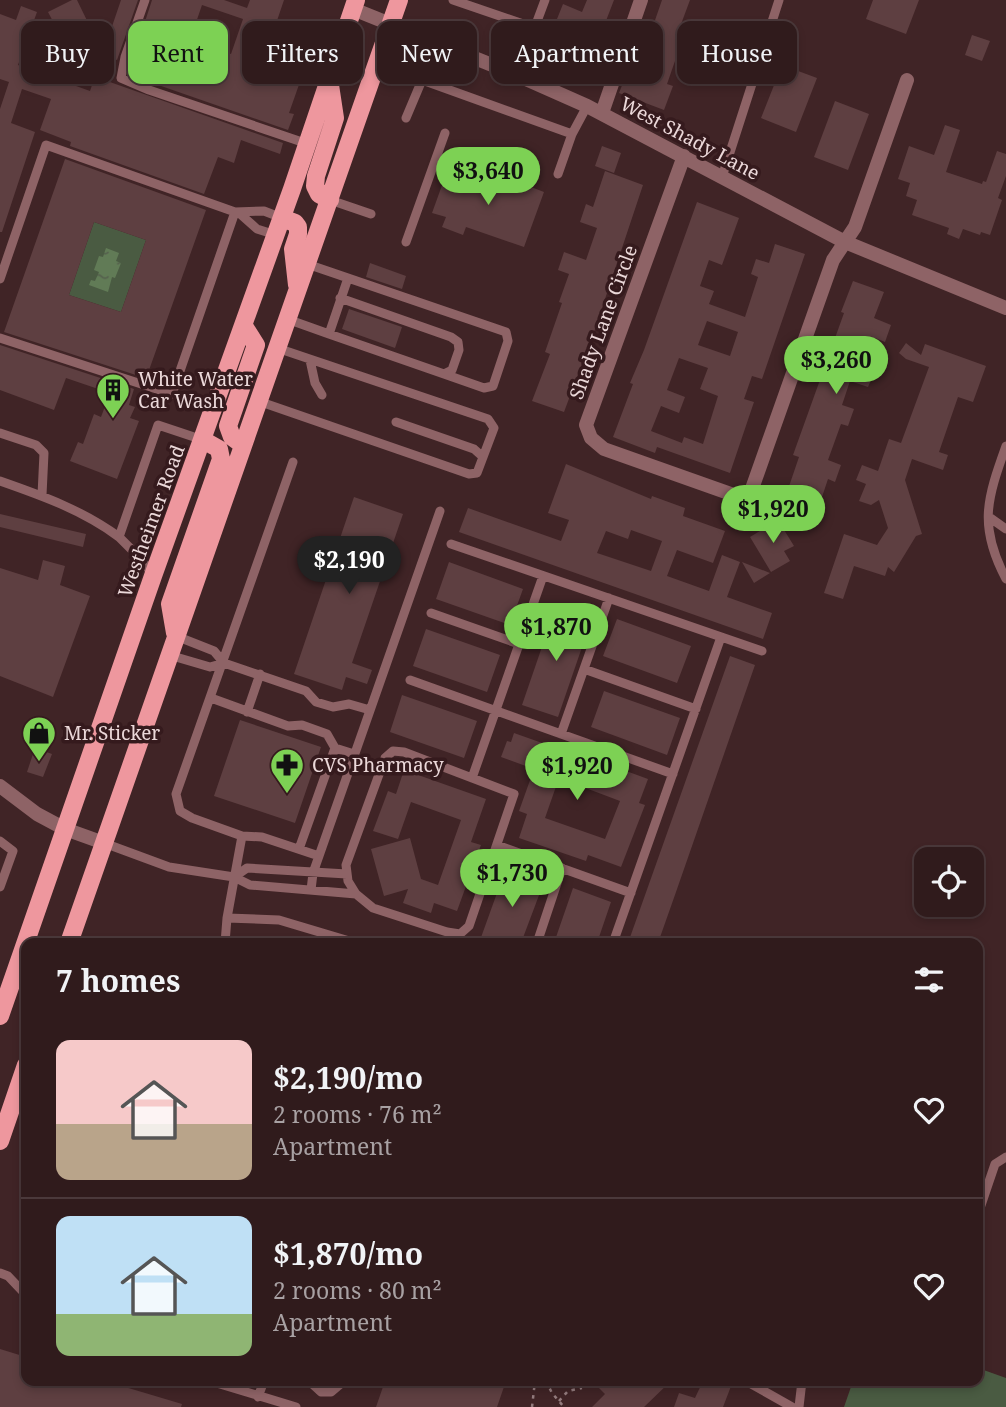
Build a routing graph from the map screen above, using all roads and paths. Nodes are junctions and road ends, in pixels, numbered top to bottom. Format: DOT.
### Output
graph roads {
  1 [pos="145,0"];
  2 [pos="399,0"];
  3 [pos="453,0"];
  4 [pos="545,0"];
  5 [pos="641,0"];
  6 [pos="779,0"];
  7 [pos="355,5"];
  8 [pos="387,21"];
  9 [pos="392,21"];
  10 [pos="514,21"];
  11 [pos="538,21"];
  12 [pos="377,64"];
  13 [pos="907,80"];
  14 [pos="328,84"];
  15 [pos="329,84"];
  16 [pos="537,84"];
  17 [pos="587,106"];
  18 [pos="602,113"];
  19 [pos="406,118"];
  20 [pos="445,132"];
  21 [pos="572,134"];
  22 [pos="308,144"];
  23 [pos="684,156"];
  24 [pos="558,174"];
  25 [pos="722,177"];
  26 [pos="330,200"];
  27 [pos="237,212"];
  28 [pos="371,214"];
  29 [pos="282,218"];
  30 [pos="276,235"];
  31 [pos="406,242"];
  32 [pos="845,242"];
  33 [pos="307,264"];
  34 [pos="348,278"];
  35 [pos="0,279"];
  36 [pos="298,289"];
  37 [pos="340,298"];
  38 [pos="1006,308"];
  39 [pos="287,319"];
  40 [pos="244,326"];
  41 [pos="329,334"];
  42 [pos="0,338"];
  43 [pos="277,348"];
  44 [pos="310,360"];
  45 [pos="444,374"];
  46 [pos="322,395"];
  47 [pos="258,401"];
  48 [pos="396,422"];
  49 [pos="0,433"];
  50 [pos="203,440"];
  51 [pos="243,445"];
  52 [pos="1006,446"];
  53 [pos="483,457"];
  54 [pos="293,462"];
  55 [pos="0,481"];
  56 [pos="42,495"];
  57 [pos="440,510"];
  58 [pos="989,517"];
  59 [pos="1006,529"];
  60 [pos="119,537"];
  61 [pos="451,544"];
  62 [pos="153,576"];
  63 [pos="543,576"];
  64 [pos="1006,579"];
  65 [pos="609,598"];
  66 [pos="430,613"];
  67 [pos="176,636"];
  68 [pos="721,637"];
  69 [pos="519,644"];
  70 [pos="762,651"];
  71 [pos="169,655"];
  72 [pos="224,663"];
  73 [pos="584,669"];
  74 [pos="260,674"];
  75 [pos="410,680"];
  76 [pos="211,698"];
  77 [pos="696,709"];
  78 [pos="370,710"];
  79 [pos="495,711"];
  80 [pos="247,712"];
  81 [pos="561,734"];
  82 [pos="335,748"];
  83 [pos="355,754"];
  84 [pos="673,774"];
  85 [pos="472,778"];
  86 [pos="0,786"];
  87 [pos="65,828"];
  88 [pos="242,836"];
  89 [pos="0,841"];
  90 [pos="104,843"];
  91 [pos="496,845"];
  92 [pos="299,849"];
  93 [pos="319,856"];
  94 [pos="562,869"];
  95 [pos="313,873"];
  96 [pos="347,874"];
  97 [pos="234,877"];
  98 [pos="0,887"];
  99 [pos="311,890"];
  100 [pos="631,893"];
  101 [pos="356,894"];
  102 [pos="227,918"];
  103 [pos="22,938"];
  104 [pos="71,938"];
  105 [pos="225,938"];
  106 [pos="340,938"];
  107 [pos="539,938"];
  108 [pos="615,938"];
  109 [pos="21,942"];
  110 [pos="5,983"];
  111 [pos="0,1016"];
  112 [pos="21,1080"];
  113 [pos="0,1141"];
  114 [pos="1006,1157"];
  115 [pos="983,1199"];
  116 [pos="0,1273"];
  117 [pos="21,1289"];
  118 [pos="225,1386"];
  119 [pos="262,1386"];
  120 [pos="314,1386"];
  121 [pos="338,1386"];
  122 [pos="534,1386"];
  123 [pos="549,1386"];
  124 [pos="755,1386"];
  125 [pos="801,1386"];
  126 [pos="582,1388"];
  127 [pos="258,1397"];
  128 [pos="559,1401"];
  129 [pos="296,1407"];
  130 [pos="532,1407"];
  131 [pos="564,1407"];
  132 [pos="792,1407"];
  133 [pos="799,1407"];
  1 -- 22 [label="lane"];
  2 -- 9 [label="main road"];
  3 -- 10 [label="lane"];
  4 -- 11 [label="lane"];
  5 -- 18 [label="street"];
  6 -- 25 [label="lane"];
  7 -- 8 [label="street, West Shady Lane"];
  12 -- 26 [label="main road"];
  13 -- 32 [label="street"];
  14 -- 22 [label="main road, Westheimer Road"];
  15 -- 26 [label="main road"];
  16 -- 17 [label="street, West Shady Lane"];
  17 -- 18 [label="street, West Shady Lane"];
  17 -- 21 [label="lane"];
  18 -- 23 [label="street, West Shady Lane"];
  19 -- 21 [label="lane"];
  20 -- 31 [label="lane"];
  21 -- 24 [label="lane"];
  22 -- 29 [label="main road, Westheimer Road"];
  23 -- 25 [label="street, West Shady Lane"];
  23 -- 32 [label="street, Shady Lane Circle"];
  25 -- 32 [label="street, West Shady Lane"];
  26 -- 28 [label="lane"];
  26 -- 33 [label="main road"];
  27 -- 29 [label="lane"];
  27 -- 30 [label="lane"];
  27 -- 35 [label="lane"];
  27 -- 42 [label="lane"];
  29 -- 30 [label="main road, Westheimer Road"];
  29 -- 36 [label="main road"];
  30 -- 40 [label="main road, Westheimer Road"];
  32 -- 38 [label="street, West Shady Lane"];
  33 -- 34 [label="lane"];
  33 -- 36 [label="main road"];
  34 -- 37 [label="lane"];
  34 -- 45 [label="lane"];
  36 -- 39 [label="main road"];
  37 -- 41 [label="lane"];
  37 -- 45 [label="lane"];
  39 -- 41 [label="lane"];
  39 -- 43 [label="main road"];
  40 -- 50 [label="main road, Westheimer Road"];
  40 -- 51 [label="main road"];
  41 -- 45 [label="lane"];
  43 -- 44 [label="lane"];
  43 -- 47 [label="main road"];
  44 -- 46 [label="lane"];
  44 -- 53 [label="lane"];
  47 -- 51 [label="main road"];
  47 -- 53 [label="lane"];
  48 -- 53 [label="lane"];
  49 -- 56 [label="lane"];
  50 -- 60 [label="lane"];
  50 -- 62 [label="main road, Westheimer Road"];
  50 -- 67 [label="main road"];
  51 -- 67 [label="main road"];
  52 -- 58 [label="lane"];
  54 -- 72 [label="lane"];
  55 -- 56 [label="lane"];
  56 -- 60 [label="lane"];
  57 -- 78 [label="lane"];
  58 -- 59 [label="lane"];
  58 -- 64 [label="lane"];
  60 -- 62 [label="lane"];
  61 -- 63 [label="lane"];
  62 -- 87 [label="main road, Westheimer Road"];
  63 -- 65 [label="lane"];
  63 -- 69 [label="lane"];
  65 -- 68 [label="lane"];
  65 -- 73 [label="lane"];
  66 -- 69 [label="lane"];
  67 -- 71 [label="main road"];
  67 -- 72 [label="lane"];
  68 -- 70 [label="lane"];
  68 -- 77 [label="lane"];
  69 -- 79 [label="lane"];
  71 -- 72 [label="lane"];
  71 -- 90 [label="main road"];
  72 -- 74 [label="lane"];
  72 -- 76 [label="lane"];
  73 -- 77 [label="lane"];
  73 -- 81 [label="lane"];
  74 -- 78 [label="lane"];
  74 -- 80 [label="lane"];
  75 -- 79 [label="lane"];
  76 -- 80 [label="lane"];
  76 -- 88 [label="lane"];
  77 -- 84 [label="lane"];
  78 -- 83 [label="lane"];
  79 -- 81 [label="lane"];
  79 -- 85 [label="lane"];
  80 -- 82 [label="lane"];
  81 -- 84 [label="lane"];
  82 -- 83 [label="lane"];
  82 -- 92 [label="lane"];
  83 -- 93 [label="lane"];
  84 -- 100 [label="lane"];
  85 -- 91 [label="lane"];
  85 -- 96 [label="lane"];
  86 -- 87 [label="street"];
  87 -- 90 [label="street"];
  87 -- 103 [label="main road, Westheimer Road"];
  88 -- 92 [label="lane"];
  88 -- 97 [label="lane"];
  89 -- 98 [label="lane"];
  90 -- 97 [label="lane"];
  90 -- 104 [label="main road"];
  91 -- 94 [label="lane"];
  91 -- 101 [label="lane"];
  92 -- 93 [label="lane"];
  93 -- 95 [label="lane"];
  94 -- 100 [label="lane"];
  94 -- 107 [label="lane"];
  95 -- 96 [label="lane"];
  95 -- 97 [label="lane"];
  95 -- 99 [label="lane"];
  96 -- 101 [label="lane"];
  97 -- 99 [label="lane"];
  97 -- 102 [label="lane"];
  99 -- 101 [label="lane"];
  100 -- 108 [label="lane"];
  102 -- 105 [label="lane"];
  102 -- 106 [label="lane"];
  109 -- 110 [label="main road, Westheimer Road"];
  110 -- 111 [label="main road, Westheimer Road"];
  112 -- 113 [label="main road"];
  114 -- 115 [label="lane"];
  116 -- 117 [label="lane"];
  118 -- 127 [label="lane"];
  119 -- 127 [label="lane"];
  120 -- 121 [label="lane"];
  122 -- 130 [label="path"];
  123 -- 128 [label="path"];
  124 -- 132 [label="lane"];
  125 -- 133 [label="lane"];
  126 -- 128 [label="path"];
  127 -- 129 [label="lane"];
  128 -- 131 [label="path"];
}
